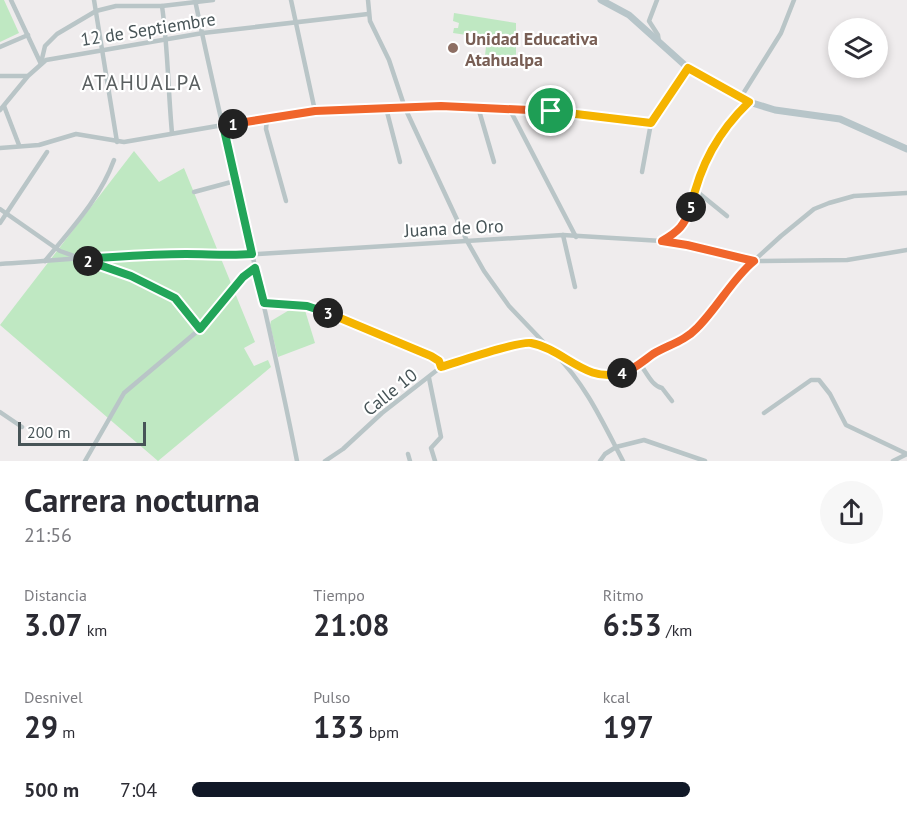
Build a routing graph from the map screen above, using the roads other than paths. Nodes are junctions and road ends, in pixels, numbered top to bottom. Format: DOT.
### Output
graph roads {
  1 [pos="11,0"];
  2 [pos="94,0"];
  3 [pos="213,0"];
  4 [pos="291,0"];
  5 [pos="368,0"];
  6 [pos="601,0"];
  7 [pos="657,0"];
  8 [pos="794,0"];
  9 [pos="196,1"];
  10 [pos="162,6"];
  11 [pos="96,11"];
  12 [pos="368,14"];
  13 [pos="295,22"];
  14 [pos="203,33"];
  15 [pos="28,35"];
  16 [pos="167,39"];
  17 [pos="659,42"];
  18 [pos="0,47"];
  19 [pos="103,50"];
  20 [pos="41,64"];
  21 [pos="688,68"];
  22 [pos="0,76"];
  23 [pos="28,76"];
  24 [pos="741,97"];
  25 [pos="749,102"];
  26 [pos="478,107"];
  27 [pos="2,108"];
  28 [pos="386,108"];
  29 [pos="405,108"];
  30 [pos="509,108"];
  31 [pos="315,111"];
  32 [pos="267,118"];
  33 [pos="651,123"];
  34 [pos="223,125"];
  35 [pos="172,133"];
  36 [pos="117,142"];
  37 [pos="19,145"];
  38 [pos="0,148"];
  39 [pos="907,149"];
  40 [pos="47,152"];
  41 [pos="114,160"];
  42 [pos="400,162"];
  43 [pos="494,162"];
  44 [pos="642,172"];
  45 [pos="235,181"];
  46 [pos="694,190"];
  47 [pos="195,192"];
  48 [pos="907,193"];
  49 [pos="286,201"];
  50 [pos="0,209"];
  51 [pos="7,214"];
  52 [pos="727,216"];
  53 [pos="0,223"];
  54 [pos="563,235"];
  55 [pos="576,237"];
  56 [pos="662,241"];
  57 [pos="467,242"];
  58 [pos="55,248"];
  59 [pos="907,250"];
  60 [pos="252,254"];
  61 [pos="82,259"];
  62 [pos="45,261"];
  63 [pos="754,261"];
  64 [pos="0,264"];
  65 [pos="255,268"];
  66 [pos="575,287"];
  67 [pos="264,303"];
  68 [pos="200,329"];
  69 [pos="550,349"];
  70 [pos="640,364"];
  71 [pos="441,367"];
  72 [pos="429,378"];
  73 [pos="672,401"];
  74 [pos="0,412"];
  75 [pos="764,413"];
  76 [pos="22,427"];
  77 [pos="616,447"];
  78 [pos="408,454"];
  79 [pos="907,454"];
  80 [pos="85,461"];
  81 [pos="297,461"];
  82 [pos="325,461"];
  83 [pos="410,461"];
  84 [pos="435,461"];
  85 [pos="600,461"];
  86 [pos="623,461"];
  87 [pos="705,461"];
  88 [pos="893,461"];
  1 -- 15 [label="street"];
  2 -- 11 [label="street"];
  3 -- 9 [label="street"];
  4 -- 13 [label="street"];
  5 -- 12 [label="street"];
  6 -- 17 [label="street"];
  7 -- 17 [label="street"];
  8 -- 24 [label="street"];
  9 -- 10 [label="street"];
  9 -- 14 [label="street"];
  10 -- 11 [label="street"];
  10 -- 16 [label="street"];
  11 -- 19 [label="street"];
  11 -- 20 [label="street"];
  12 -- 13 [label="street, 12 de Septiembre"];
  12 -- 29 [label="street"];
  13 -- 14 [label="street, 12 de Septiembre"];
  13 -- 31 [label="street"];
  14 -- 16 [label="street, 12 de Septiembre"];
  14 -- 34 [label="street"];
  15 -- 18 [label="street"];
  15 -- 20 [label="street"];
  16 -- 19 [label="street, 12 de Septiembre"];
  16 -- 35 [label="street"];
  17 -- 21 [label="street"];
  19 -- 20 [label="street, 12 de Septiembre"];
  19 -- 36 [label="street"];
  20 -- 23 [label="street"];
  21 -- 24 [label="street"];
  21 -- 33 [label="street"];
  22 -- 23 [label="street"];
  23 -- 27 [label="street"];
  24 -- 25 [label="street"];
  25 -- 39 [label="street"];
  25 -- 46 [label="street"];
  26 -- 29 [label="street"];
  26 -- 30 [label="street"];
  26 -- 43 [label="street"];
  27 -- 37 [label="street"];
  28 -- 29 [label="street"];
  28 -- 31 [label="street"];
  28 -- 42 [label="street"];
  29 -- 57 [label="street"];
  30 -- 33 [label="street"];
  30 -- 55 [label="street"];
  31 -- 32 [label="street"];
  32 -- 34 [label="street"];
  32 -- 49 [label="street"];
  33 -- 44 [label="street"];
  34 -- 35 [label="street"];
  34 -- 45 [label="street"];
  35 -- 36 [label="street"];
  36 -- 37 [label="street"];
  37 -- 38 [label="street"];
  40 -- 51 [label="street"];
  41 -- 58 [label="street"];
  45 -- 47 [label="street"];
  45 -- 60 [label="street"];
  46 -- 52 [label="street"];
  46 -- 56 [label="street"];
  48 -- 63 [label="street, Calle 10"];
  50 -- 51 [label="street"];
  51 -- 53 [label="street"];
  51 -- 58 [label="street"];
  54 -- 55 [label="street, Juana de Oro"];
  54 -- 57 [label="street, Juana de Oro"];
  54 -- 66 [label="street"];
  55 -- 56 [label="street, Juana de Oro"];
  56 -- 63 [label="street, Juana de Oro"];
  57 -- 60 [label="street, Juana de Oro"];
  57 -- 69 [label="street"];
  58 -- 61 [label="street"];
  58 -- 62 [label="street"];
  59 -- 63 [label="street, Juana de Oro"];
  60 -- 61 [label="street, Juana de Oro"];
  60 -- 65 [label="street"];
  61 -- 62 [label="street, Juana de Oro"];
  61 -- 68 [label="street"];
  62 -- 64 [label="street, Juana de Oro"];
  63 -- 70 [label="street, Calle 10"];
  65 -- 67 [label="street"];
  65 -- 68 [label="street"];
  67 -- 71 [label="street"];
  67 -- 81 [label="street"];
  68 -- 80 [label="street"];
  69 -- 70 [label="street, Calle 10"];
  69 -- 71 [label="street, Calle 10"];
  69 -- 77 [label="street"];
  70 -- 73 [label="street"];
  71 -- 72 [label="street, Calle 10"];
  72 -- 82 [label="street, Calle 10"];
  72 -- 84 [label="street"];
  74 -- 76 [label="street"];
  75 -- 79 [label="street"];
  77 -- 85 [label="street"];
  77 -- 86 [label="street"];
  77 -- 87 [label="street"];
  78 -- 83 [label="street"];
  79 -- 88 [label="street"];
}
